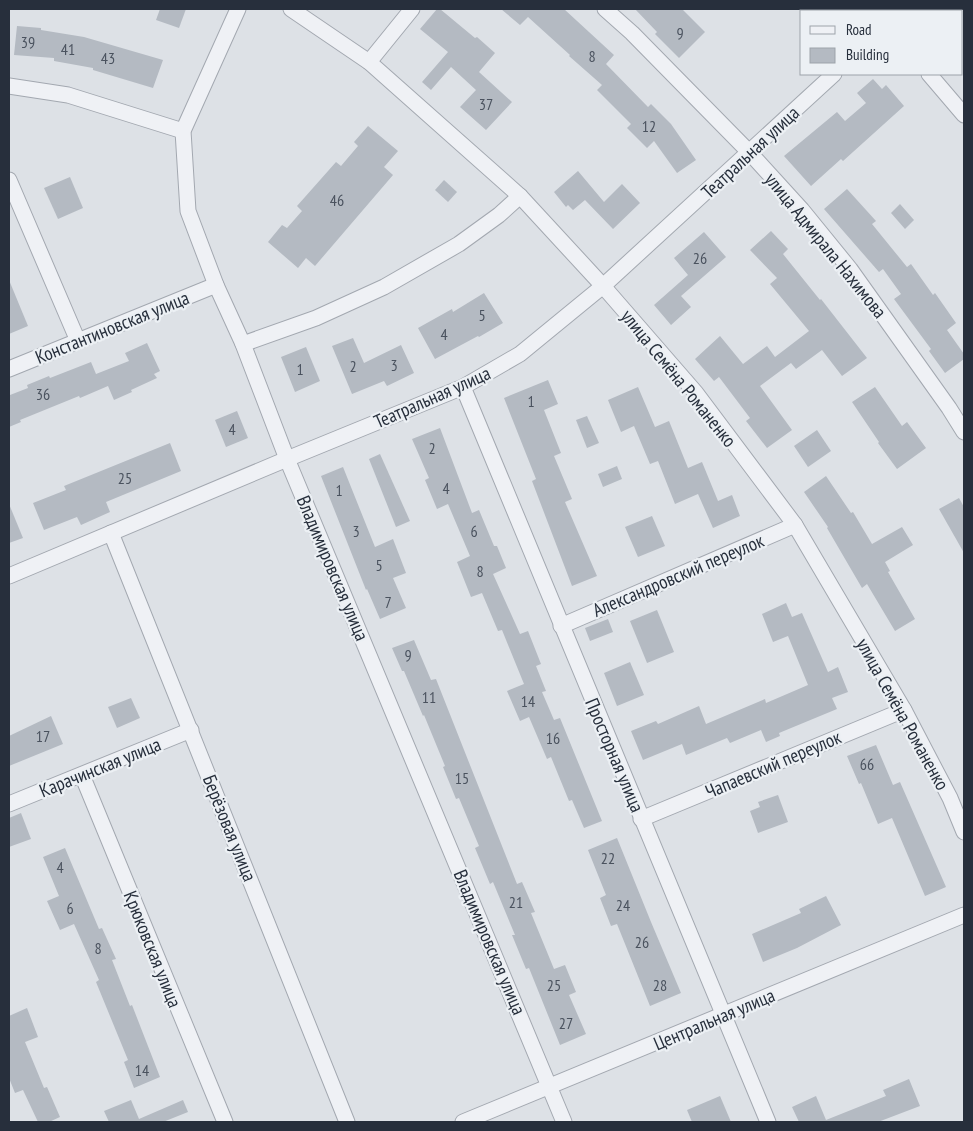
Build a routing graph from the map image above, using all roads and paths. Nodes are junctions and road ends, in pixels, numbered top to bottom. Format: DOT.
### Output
graph roads {
  1 [pos="238,9"];
  2 [pos="291,9"];
  3 [pos="412,9"];
  4 [pos="605,9"];
  5 [pos="369,62"];
  6 [pos="833,75"];
  7 [pos="930,75"];
  8 [pos="9,86"];
  9 [pos="964,115"];
  10 [pos="183,130"];
  11 [pos="750,153"];
  12 [pos="9,180"];
  13 [pos="520,196"];
  14 [pos="216,284"];
  15 [pos="603,286"];
  16 [pos="78,341"];
  17 [pos="243,344"];
  18 [pos="9,369"];
  19 [pos="464,387"];
  20 [pos="964,432"];
  21 [pos="288,459"];
  22 [pos="795,525"];
  23 [pos="111,534"];
  24 [pos="9,576"];
  25 [pos="561,626"];
  26 [pos="904,710"];
  27 [pos="191,730"];
  28 [pos="82,775"];
  29 [pos="9,804"];
  30 [pos="641,819"];
  31 [pos="964,832"];
  32 [pos="964,914"];
  33 [pos="724,1015"];
  34 [pos="550,1087"];
  35 [pos="225,1122"];
  36 [pos="347,1122"];
  37 [pos="463,1122"];
  38 [pos="564,1122"];
  39 [pos="768,1122"];
  1 -- 10 [label="street, Владимировская улица"];
  2 -- 5 [label="street, улица Семёна Романенко"];
  3 -- 5 [label="street"];
  4 -- 11 [label="street, улица Адмирала Нахимова"];
  5 -- 13 [label="street, улица Семёна Романенко"];
  6 -- 11 [label="street, Театральная улица"];
  7 -- 9 [label="street"];
  8 -- 10 [label="street"];
  10 -- 14 [label="street, Владимировская улица"];
  11 -- 15 [label="street, Театральная улица"];
  11 -- 20 [label="street, улица Адмирала Нахимова"];
  12 -- 16 [label="street"];
  13 -- 15 [label="street, улица Семёна Романенко"];
  13 -- 17 [label="street"];
  14 -- 16 [label="street, Константиновская улица"];
  14 -- 17 [label="street, Владимировская улица"];
  15 -- 19 [label="street, Театральная улица"];
  15 -- 22 [label="street, улица Семёна Романенко"];
  16 -- 18 [label="street, Константиновская улица"];
  17 -- 21 [label="street, Владимировская улица"];
  19 -- 21 [label="street, Театральная улица"];
  19 -- 25 [label="street, Просторная улица"];
  21 -- 23 [label="street, Театральная улица"];
  21 -- 34 [label="street, Владимировская улица"];
  22 -- 25 [label="street, Александровский переулок"];
  22 -- 26 [label="street, улица Семёна Романенко"];
  23 -- 24 [label="street, Театральная улица"];
  23 -- 27 [label="street, Берёзовая улица"];
  25 -- 30 [label="street, Просторная улица"];
  26 -- 30 [label="street, Чапаевский переулок"];
  26 -- 31 [label="street, улица Семёна Романенко"];
  27 -- 28 [label="street, Карачинская улица"];
  27 -- 36 [label="street, Берёзовая улица"];
  28 -- 29 [label="street, Карачинская улица"];
  28 -- 35 [label="street, Крюковская улица"];
  30 -- 33 [label="street, Просторная улица"];
  32 -- 33 [label="street, Центральная улица"];
  33 -- 34 [label="street, Центральная улица"];
  33 -- 39 [label="street, Просторная улица"];
  34 -- 37 [label="street, Центральная улица"];
  34 -- 38 [label="street, Владимировская улица"];
}
